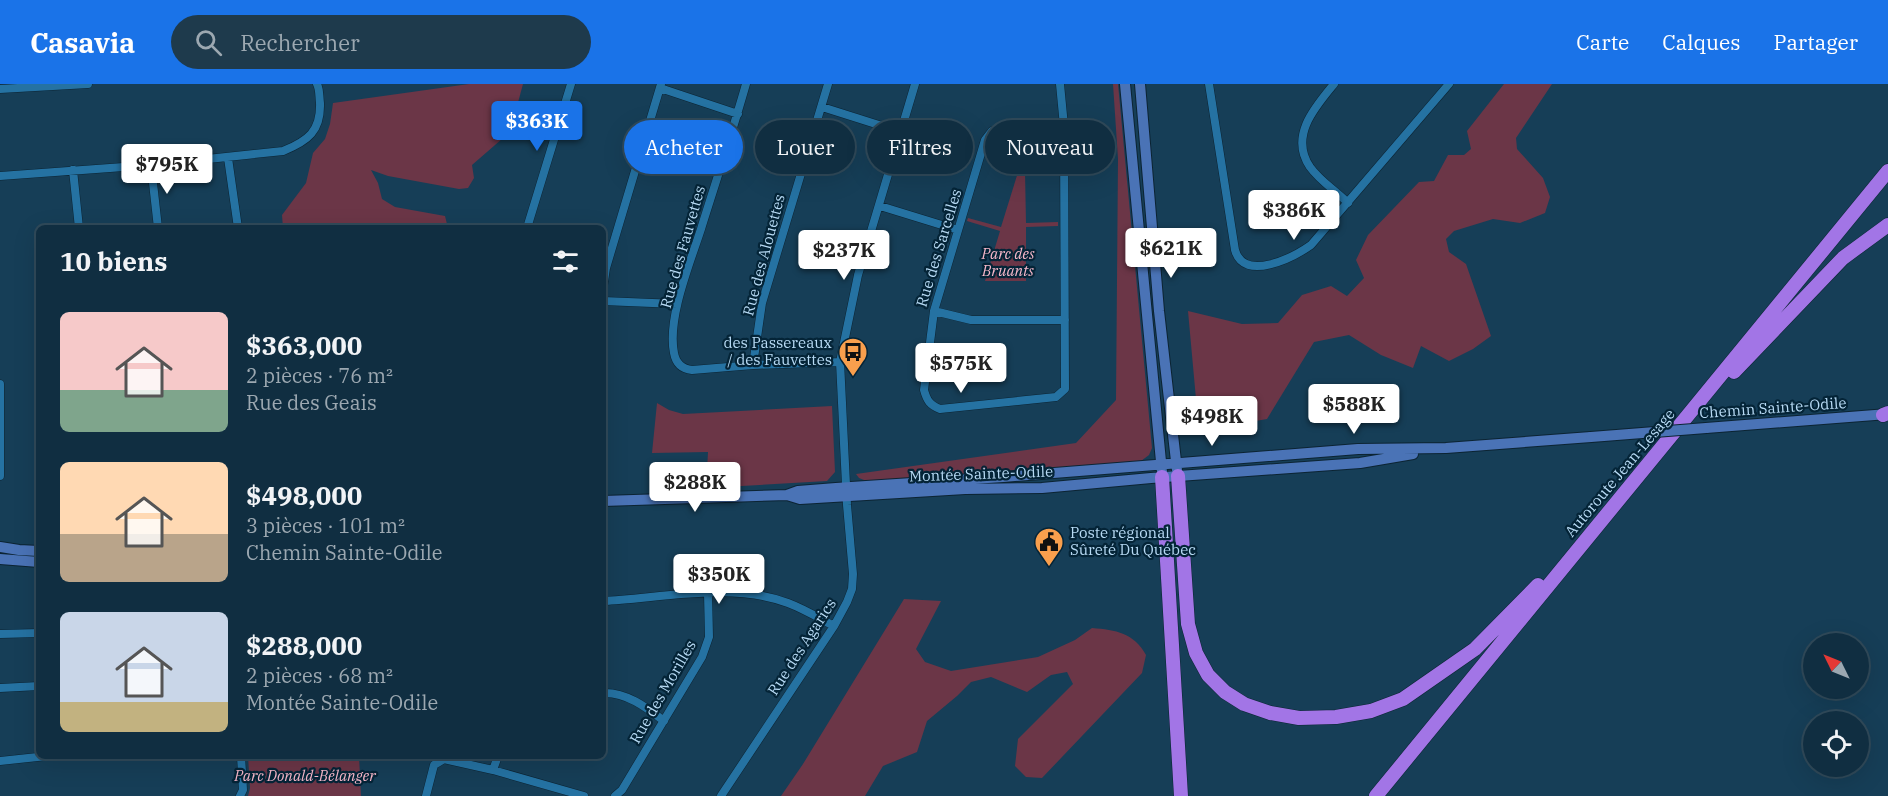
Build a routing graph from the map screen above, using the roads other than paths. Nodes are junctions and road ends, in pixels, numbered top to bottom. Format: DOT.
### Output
graph roads {
  1 [pos="88,84"];
  2 [pos="317,84"];
  3 [pos="571,84"];
  4 [pos="746,84"];
  5 [pos="828,84"];
  6 [pos="915,84"];
  7 [pos="1060,84"];
  8 [pos="1125,84"];
  9 [pos="1140,84"];
  10 [pos="1209,84"];
  11 [pos="1334,84"];
  12 [pos="1449,84"];
  13 [pos="62,85"];
  14 [pos="661,86"];
  15 [pos="0,89"];
  16 [pos="822,107"];
  17 [pos="738,114"];
  18 [pos="904,120"];
  19 [pos="1063,120"];
  20 [pos="867,121"];
  21 [pos="985,140"];
  22 [pos="228,158"];
  23 [pos="151,165"];
  24 [pos="73,170"];
  25 [pos="1888,171"];
  26 [pos="889,174"];
  27 [pos="1064,174"];
  28 [pos="0,176"];
  29 [pos="1348,203"];
  30 [pos="880,206"];
  31 [pos="79,225"];
  32 [pos="158,225"];
  33 [pos="238,225"];
  34 [pos="528,225"];
  35 [pos="1888,225"];
  36 [pos="958,231"];
  37 [pos="606,268"];
  38 [pos="606,302"];
  39 [pos="677,304"];
  40 [pos="934,311"];
  41 [pos="1065,320"];
  42 [pos="840,362"];
  43 [pos="753,365"];
  44 [pos="0,384"];
  45 [pos="1886,414"];
  46 [pos="1665,446"];
  47 [pos="1177,470"];
  48 [pos="1162,471"];
  49 [pos="0,476"];
  50 [pos="846,492"];
  51 [pos="606,501"];
  52 [pos="1604,517"];
  53 [pos="0,547"];
  54 [pos="36,551"];
  55 [pos="0,559"];
  56 [pos="36,562"];
  57 [pos="708,593"];
  58 [pos="606,601"];
  59 [pos="834,627"];
  60 [pos="36,633"];
  61 [pos="0,634"];
  62 [pos="36,686"];
  63 [pos="0,688"];
  64 [pos="606,693"];
  65 [pos="664,720"];
  66 [pos="36,757"];
  67 [pos="241,759"];
  68 [pos="497,759"];
  69 [pos="0,761"];
  70 [pos="493,770"];
  71 [pos="240,796"];
  72 [pos="426,796"];
  73 [pos="584,796"];
  74 [pos="615,796"];
  75 [pos="721,796"];
  76 [pos="1181,796"];
  77 [pos="1376,796"];
  1 -- 13 [label="street"];
  2 -- 22 [label="street"];
  3 -- 34 [label="street"];
  4 -- 17 [label="street, Rue des Fauvettes"];
  5 -- 16 [label="street, Rue des Alouettes"];
  6 -- 18 [label="street, Rue des Agarics"];
  7 -- 19 [label="street, Rue des Sarcelles"];
  8 -- 48 [label="main road"];
  9 -- 47 [label="main road"];
  10 -- 29 [label="street"];
  11 -- 29 [label="street"];
  12 -- 29 [label="street"];
  13 -- 15 [label="street"];
  14 -- 17 [label="street"];
  14 -- 37 [label="street"];
  16 -- 20 [label="street"];
  16 -- 43 [label="street, Rue des Alouettes"];
  17 -- 39 [label="street, Rue des Fauvettes"];
  21 -- 36 [label="street, Rue des Sarcelles"];
  22 -- 23 [label="street"];
  22 -- 33 [label="street"];
  23 -- 24 [label="street"];
  23 -- 32 [label="street"];
  24 -- 28 [label="street"];
  24 -- 31 [label="street"];
  25 -- 46 [label="highway, Autoroute Jean-Lesage"];
  26 -- 30 [label="street, Rue des Agarics"];
  27 -- 41 [label="street, Rue des Sarcelles"];
  30 -- 36 [label="street"];
  30 -- 42 [label="street, Rue des Agarics"];
  35 -- 46 [label="highway"];
  36 -- 40 [label="street, Rue des Sarcelles"];
  38 -- 39 [label="street"];
  39 -- 43 [label="street, Rue des Fauvettes"];
  40 -- 41 [label="street"];
  40 -- 41 [label="street, Rue des Sarcelles"];
  42 -- 43 [label="street, Rue des Fauvettes"];
  42 -- 50 [label="street, Rue des Agarics"];
  44 -- 49 [label="street"];
  45 -- 47 [label="main road, Chemin Sainte-Odile, bridge"];
  46 -- 52 [label="highway, Autoroute Jean-Lesage"];
  47 -- 48 [label="main road, Montée Sainte-Odile"];
  47 -- 52 [label="highway"];
  48 -- 50 [label="main road, Montée Sainte-Odile"];
  48 -- 76 [label="highway"];
  50 -- 51 [label="main road, Montée Sainte-Odile"];
  50 -- 59 [label="street, Rue des Agarics"];
  52 -- 77 [label="highway, Autoroute Jean-Lesage"];
  53 -- 54 [label="main road"];
  55 -- 56 [label="main road"];
  57 -- 58 [label="street"];
  57 -- 59 [label="street"];
  57 -- 65 [label="street, Rue des Morilles"];
  59 -- 75 [label="street, Rue des Agarics"];
  60 -- 61 [label="street"];
  62 -- 63 [label="street"];
  64 -- 65 [label="street"];
  65 -- 74 [label="street, Rue des Morilles"];
  66 -- 69 [label="street"];
  67 -- 71 [label="street"];
  68 -- 70 [label="street"];
  70 -- 72 [label="street"];
  70 -- 73 [label="street"];
}
